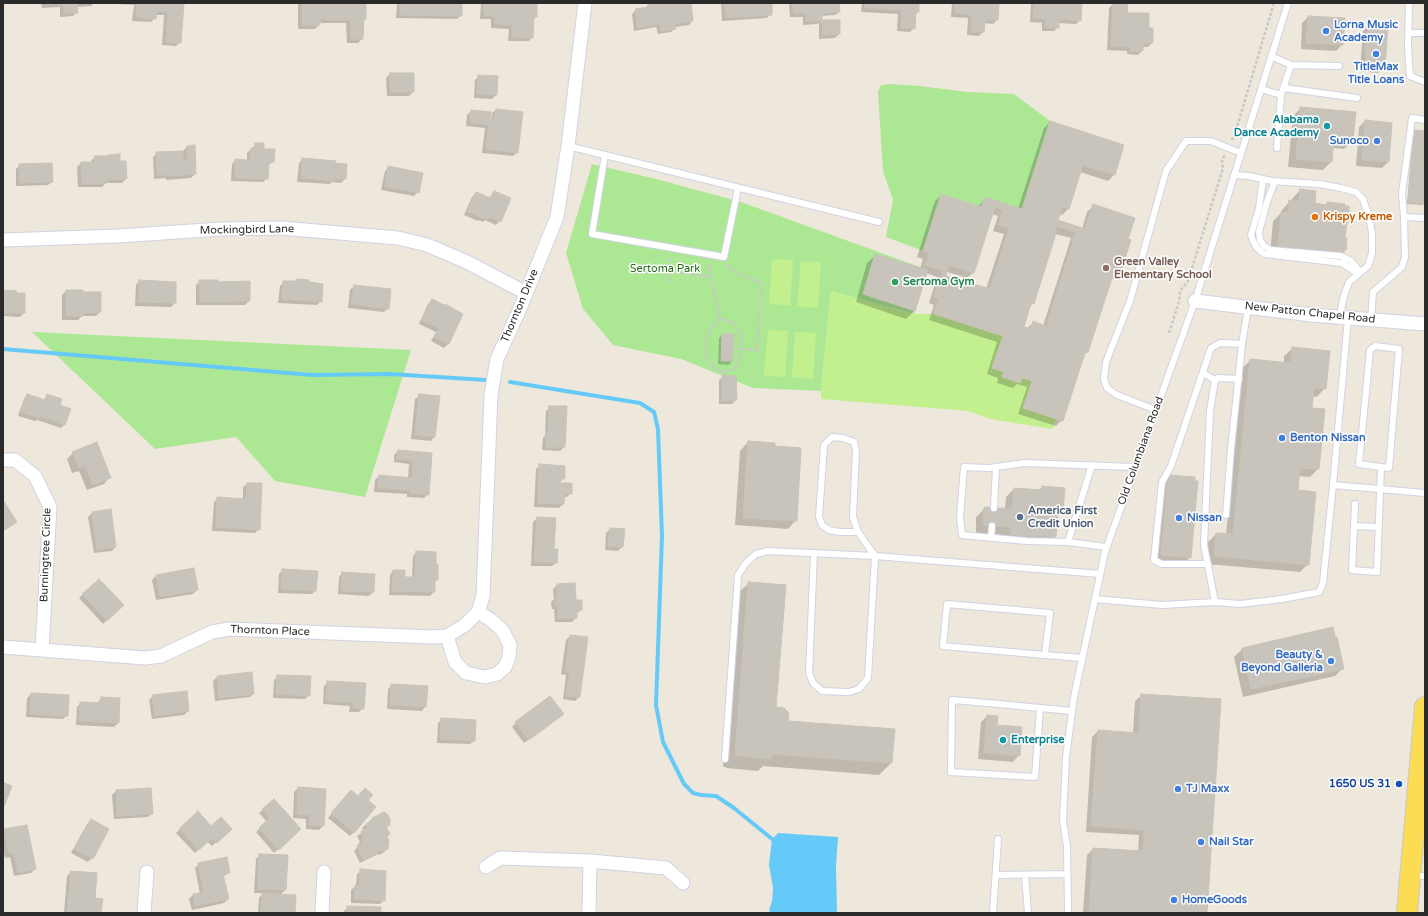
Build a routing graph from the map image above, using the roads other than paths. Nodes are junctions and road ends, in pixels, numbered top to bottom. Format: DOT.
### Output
graph roads {
  1 [pos="585,3"];
  2 [pos="1288,3"];
  3 [pos="1409,3"];
  4 [pos="1408,33"];
  5 [pos="1425,34"];
  6 [pos="1271,56"];
  7 [pos="1291,65"];
  8 [pos="1339,66"];
  9 [pos="1425,82"];
  10 [pos="1284,88"];
  11 [pos="1261,89"];
  12 [pos="1281,95"];
  13 [pos="1357,98"];
  14 [pos="1425,120"];
  15 [pos="568,146"];
  16 [pos="1277,148"];
  17 [pos="1241,153"];
  18 [pos="604,155"];
  19 [pos="1234,175"];
  20 [pos="1263,179"];
  21 [pos="1275,182"];
  22 [pos="738,188"];
  23 [pos="1404,217"];
  24 [pos="1425,218"];
  25 [pos="879,222"];
  26 [pos="3,240"];
  27 [pos="1359,273"];
  28 [pos="526,293"];
  29 [pos="1195,301"];
  30 [pos="1248,308"];
  31 [pos="1344,318"];
  32 [pos="1371,320"];
  33 [pos="1425,324"];
  34 [pos="1242,344"];
  35 [pos="1202,373"];
  36 [pos="1239,379"];
  37 [pos="1215,380"];
  38 [pos="1156,410"];
  39 [pos="3,460"];
  40 [pos="1092,465"];
  41 [pos="996,467"];
  42 [pos="1135,467"];
  43 [pos="1381,467"];
  44 [pos="1333,485"];
  45 [pos="1379,489"];
  46 [pos="1425,493"];
  47 [pos="1355,504"];
  48 [pos="994,508"];
  49 [pos="1226,515"];
  50 [pos="992,526"];
  51 [pos="1354,526"];
  52 [pos="1378,527"];
  53 [pos="858,532"];
  54 [pos="991,538"];
  55 [pos="1068,542"];
  56 [pos="1106,548"];
  57 [pos="814,553"];
  58 [pos="875,556"];
  59 [pos="1208,564"];
  60 [pos="1100,574"];
  61 [pos="1095,599"];
  62 [pos="1215,602"];
  63 [pos="478,612"];
  64 [pos="447,636"];
  65 [pos="3,647"];
  66 [pos="42,650"];
  67 [pos="1045,655"];
  68 [pos="1082,658"];
  69 [pos="1425,707"];
  70 [pos="1040,708"];
  71 [pos="1072,711"];
  72 [pos="725,759"];
  73 [pos="998,839"];
  74 [pos="590,861"];
  75 [pos="486,867"];
  76 [pos="147,872"];
  77 [pos="324,872"];
  78 [pos="1067,874"];
  79 [pos="996,875"];
  80 [pos="1026,875"];
  81 [pos="1418,876"];
  82 [pos="683,883"];
  83 [pos="144,913"];
  84 [pos="322,913"];
  85 [pos="589,913"];
  86 [pos="993,913"];
  87 [pos="1028,913"];
  88 [pos="1068,913"];
  89 [pos="1407,913"];
  1 -- 15 [label="street, Thornton Drive"];
  2 -- 6 [label="lane, Old Columbiana Road"];
  3 -- 4 [label="lane"];
  4 -- 5 [label="lane"];
  4 -- 9 [label="lane"];
  6 -- 7 [label="lane"];
  6 -- 11 [label="lane, Old Columbiana Road"];
  7 -- 8 [label="lane"];
  7 -- 10 [label="lane"];
  10 -- 12 [label="lane"];
  10 -- 13 [label="lane"];
  11 -- 12 [label="lane"];
  11 -- 17 [label="lane, Old Columbiana Road"];
  12 -- 16 [label="lane"];
  14 -- 23 [label="lane"];
  15 -- 18 [label="lane"];
  15 -- 28 [label="street, Thornton Drive"];
  17 -- 19 [label="lane, Old Columbiana Road"];
  17 -- 38 [label="lane"];
  18 -- 22 [label="lane"];
  18 -- 22 [label="lane"];
  19 -- 20 [label="lane"];
  19 -- 29 [label="lane, Old Columbiana Road"];
  20 -- 21 [label="lane"];
  20 -- 27 [label="lane"];
  21 -- 27 [label="lane"];
  21 -- 27 [label="lane"];
  22 -- 25 [label="lane"];
  23 -- 24 [label="lane"];
  23 -- 32 [label="lane"];
  26 -- 28 [label="street, Mockingbird Lane"];
  27 -- 31 [label="lane"];
  28 -- 63 [label="street, Thornton Drive"];
  29 -- 30 [label="street, New Patton Chapel Road"];
  29 -- 38 [label="lane, Old Columbiana Road"];
  30 -- 31 [label="street, New Patton Chapel Road"];
  30 -- 34 [label="lane"];
  31 -- 32 [label="street, New Patton Chapel Road"];
  31 -- 44 [label="lane"];
  32 -- 33 [label="street, New Patton Chapel Road"];
  34 -- 35 [label="lane"];
  34 -- 36 [label="lane"];
  35 -- 37 [label="lane"];
  35 -- 59 [label="lane"];
  36 -- 37 [label="lane"];
  36 -- 49 [label="lane"];
  37 -- 59 [label="lane"];
  38 -- 42 [label="lane, Old Columbiana Road"];
  39 -- 66 [label="street, Burningtree Circle"];
  40 -- 41 [label="lane"];
  40 -- 42 [label="lane"];
  40 -- 55 [label="lane"];
  41 -- 48 [label="lane"];
  41 -- 54 [label="lane"];
  42 -- 56 [label="lane, Old Columbiana Road"];
  43 -- 43 [label="lane"];
  43 -- 45 [label="lane"];
  44 -- 45 [label="lane"];
  44 -- 62 [label="lane"];
  45 -- 46 [label="lane"];
  45 -- 52 [label="lane"];
  47 -- 51 [label="lane"];
  50 -- 54 [label="lane"];
  51 -- 52 [label="lane"];
  51 -- 52 [label="lane"];
  53 -- 53 [label="lane"];
  53 -- 58 [label="lane"];
  54 -- 55 [label="lane"];
  55 -- 56 [label="lane"];
  56 -- 60 [label="lane, Old Columbiana Road"];
  57 -- 58 [label="lane"];
  57 -- 58 [label="lane"];
  57 -- 72 [label="lane"];
  58 -- 60 [label="lane"];
  59 -- 62 [label="lane"];
  60 -- 61 [label="lane, Old Columbiana Road"];
  61 -- 62 [label="lane"];
  61 -- 68 [label="lane, Old Columbiana Road"];
  63 -- 64 [label="street, Thornton Drive"];
  63 -- 64 [label="street"];
  64 -- 66 [label="street, Thornton Place"];
  65 -- 66 [label="street, Thornton Place"];
  67 -- 67 [label="lane"];
  67 -- 68 [label="lane"];
  68 -- 71 [label="lane, Old Columbiana Road"];
  69 -- 81 [label="main road"];
  70 -- 70 [label="lane"];
  70 -- 71 [label="lane"];
  71 -- 78 [label="lane, Old Columbiana Road"];
  73 -- 79 [label="lane"];
  74 -- 75 [label="street"];
  74 -- 82 [label="street"];
  74 -- 85 [label="street"];
  76 -- 83 [label="street"];
  77 -- 84 [label="street"];
  78 -- 80 [label="lane"];
  78 -- 88 [label="lane, Old Columbiana Road"];
  79 -- 80 [label="lane"];
  79 -- 86 [label="lane"];
  80 -- 87 [label="lane"];
  81 -- 89 [label="main road"];
}
